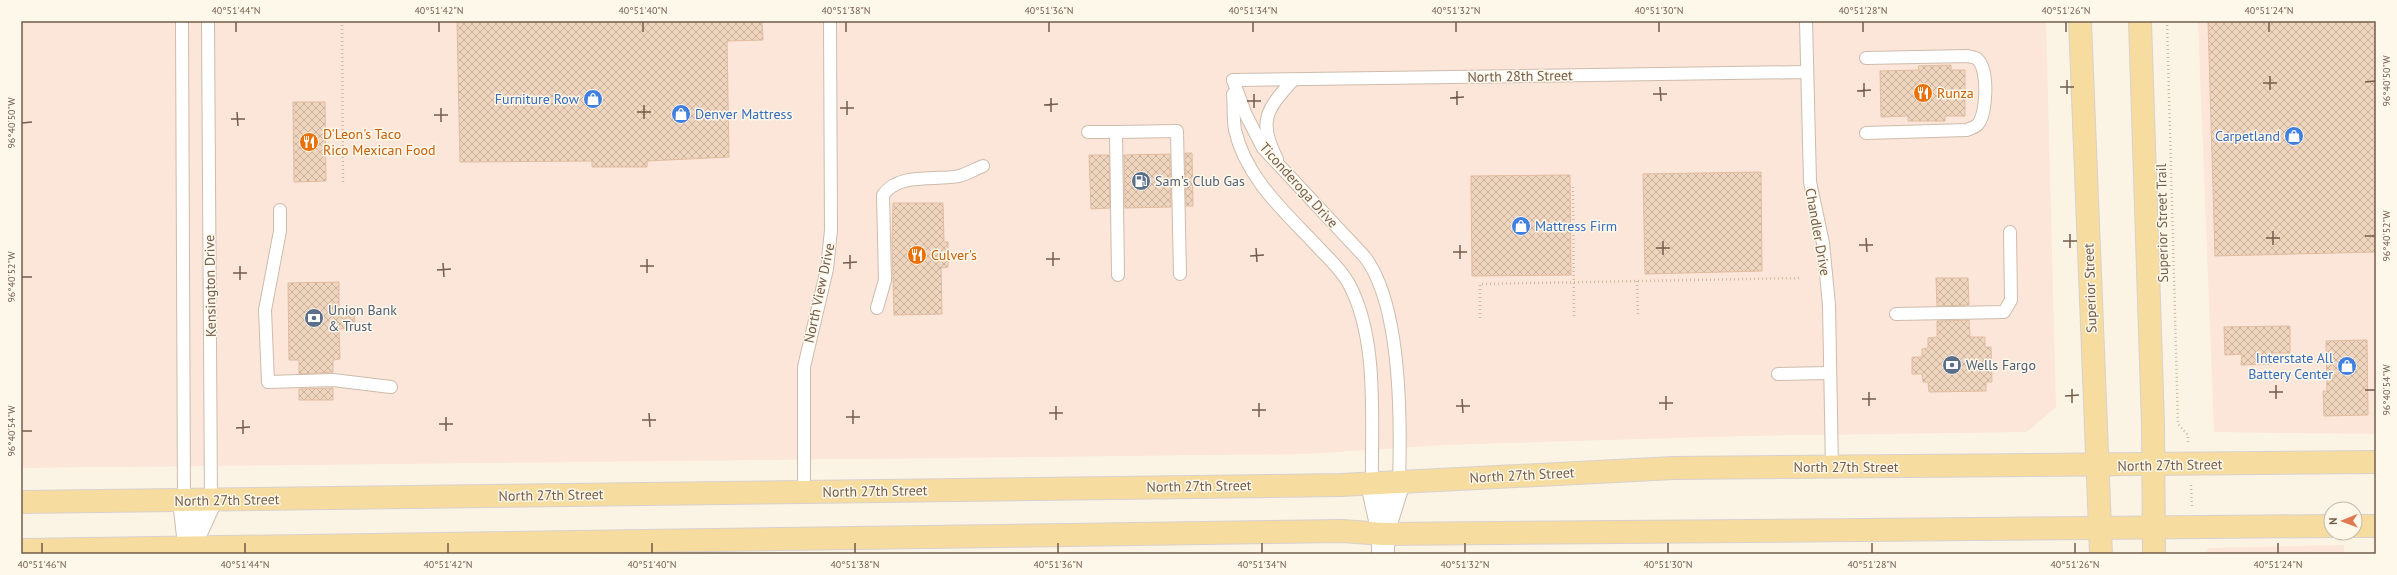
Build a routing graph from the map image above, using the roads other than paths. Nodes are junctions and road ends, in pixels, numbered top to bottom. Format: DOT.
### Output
graph roads {
  1 [pos="182,21"];
  2 [pos="208,21"];
  3 [pos="830,21"];
  4 [pos="1806,21"];
  5 [pos="2080,21"];
  6 [pos="2140,21"];
  7 [pos="1866,58"];
  8 [pos="1806,72"];
  9 [pos="1233,80"];
  10 [pos="1293,80"];
  11 [pos="1088,132"];
  12 [pos="1116,132"];
  13 [pos="1866,133"];
  14 [pos="982,166"];
  15 [pos="1284,172"];
  16 [pos="280,210"];
  17 [pos="2010,232"];
  18 [pos="1180,274"];
  19 [pos="1118,275"];
  20 [pos="877,308"];
  21 [pos="1896,314"];
  22 [pos="1830,373"];
  23 [pos="1778,374"];
  24 [pos="391,387"];
  25 [pos="2376,462"];
  26 [pos="2154,465"];
  27 [pos="2098,466"];
  28 [pos="1832,468"];
  29 [pos="1399,482"];
  30 [pos="1372,484"];
  31 [pos="804,492"];
  32 [pos="184,500"];
  33 [pos="211,500"];
  34 [pos="21,502"];
  35 [pos="2323,526"];
  36 [pos="2363,526"];
  37 [pos="2376,526"];
  38 [pos="2155,528"];
  39 [pos="2100,529"];
  40 [pos="1383,544"];
  41 [pos="21,550"];
  42 [pos="190,551"];
  43 [pos="2101,554"];
  44 [pos="2154,554"];
  1 -- 32 [label="lane, Kensington Drive"];
  2 -- 33 [label="lane, Kensington Drive"];
  3 -- 31 [label="lane, North View Drive"];
  4 -- 8 [label="lane, Chandler Drive"];
  5 -- 27 [label="main road, Superior Street"];
  6 -- 26 [label="main road"];
  7 -- 13 [label="lane"];
  8 -- 10 [label="lane, North 28th Street"];
  8 -- 22 [label="lane, Chandler Drive"];
  9 -- 10 [label="lane, North 28th Street"];
  9 -- 15 [label="lane, Ticonderoga Drive"];
  9 -- 30 [label="lane, Ticonderoga Drive"];
  10 -- 15 [label="lane"];
  11 -- 12 [label="lane"];
  12 -- 18 [label="lane"];
  12 -- 19 [label="lane"];
  14 -- 20 [label="lane"];
  15 -- 29 [label="lane, Ticonderoga Drive"];
  16 -- 24 [label="lane"];
  17 -- 21 [label="lane"];
  22 -- 23 [label="lane"];
  22 -- 28 [label="lane, Chandler Drive"];
  25 -- 26 [label="main road, North 27th Street"];
  26 -- 27 [label="main road, North 27th Street"];
  26 -- 38 [label="main road"];
  27 -- 28 [label="main road, North 27th Street"];
  27 -- 39 [label="main road, Superior Street"];
  28 -- 29 [label="main road, North 27th Street"];
  29 -- 30 [label="main road, North 27th Street"];
  29 -- 40 [label="street, Ticonderoga Drive"];
  30 -- 31 [label="main road, North 27th Street"];
  30 -- 40 [label="street, Ticonderoga Drive"];
  31 -- 33 [label="main road, North 27th Street"];
  32 -- 33 [label="main road, North 27th Street"];
  32 -- 34 [label="main road, North 27th Street"];
  32 -- 42 [label="street, Kensington Drive"];
  33 -- 42 [label="street, Kensington Drive"];
  35 -- 38 [label="main road"];
  36 -- 37 [label="main road"];
  38 -- 39 [label="main road"];
  38 -- 44 [label="main road"];
  39 -- 40 [label="main road"];
  39 -- 43 [label="main road, Superior Street"];
  40 -- 42 [label="main road"];
  41 -- 42 [label="main road"];
}
